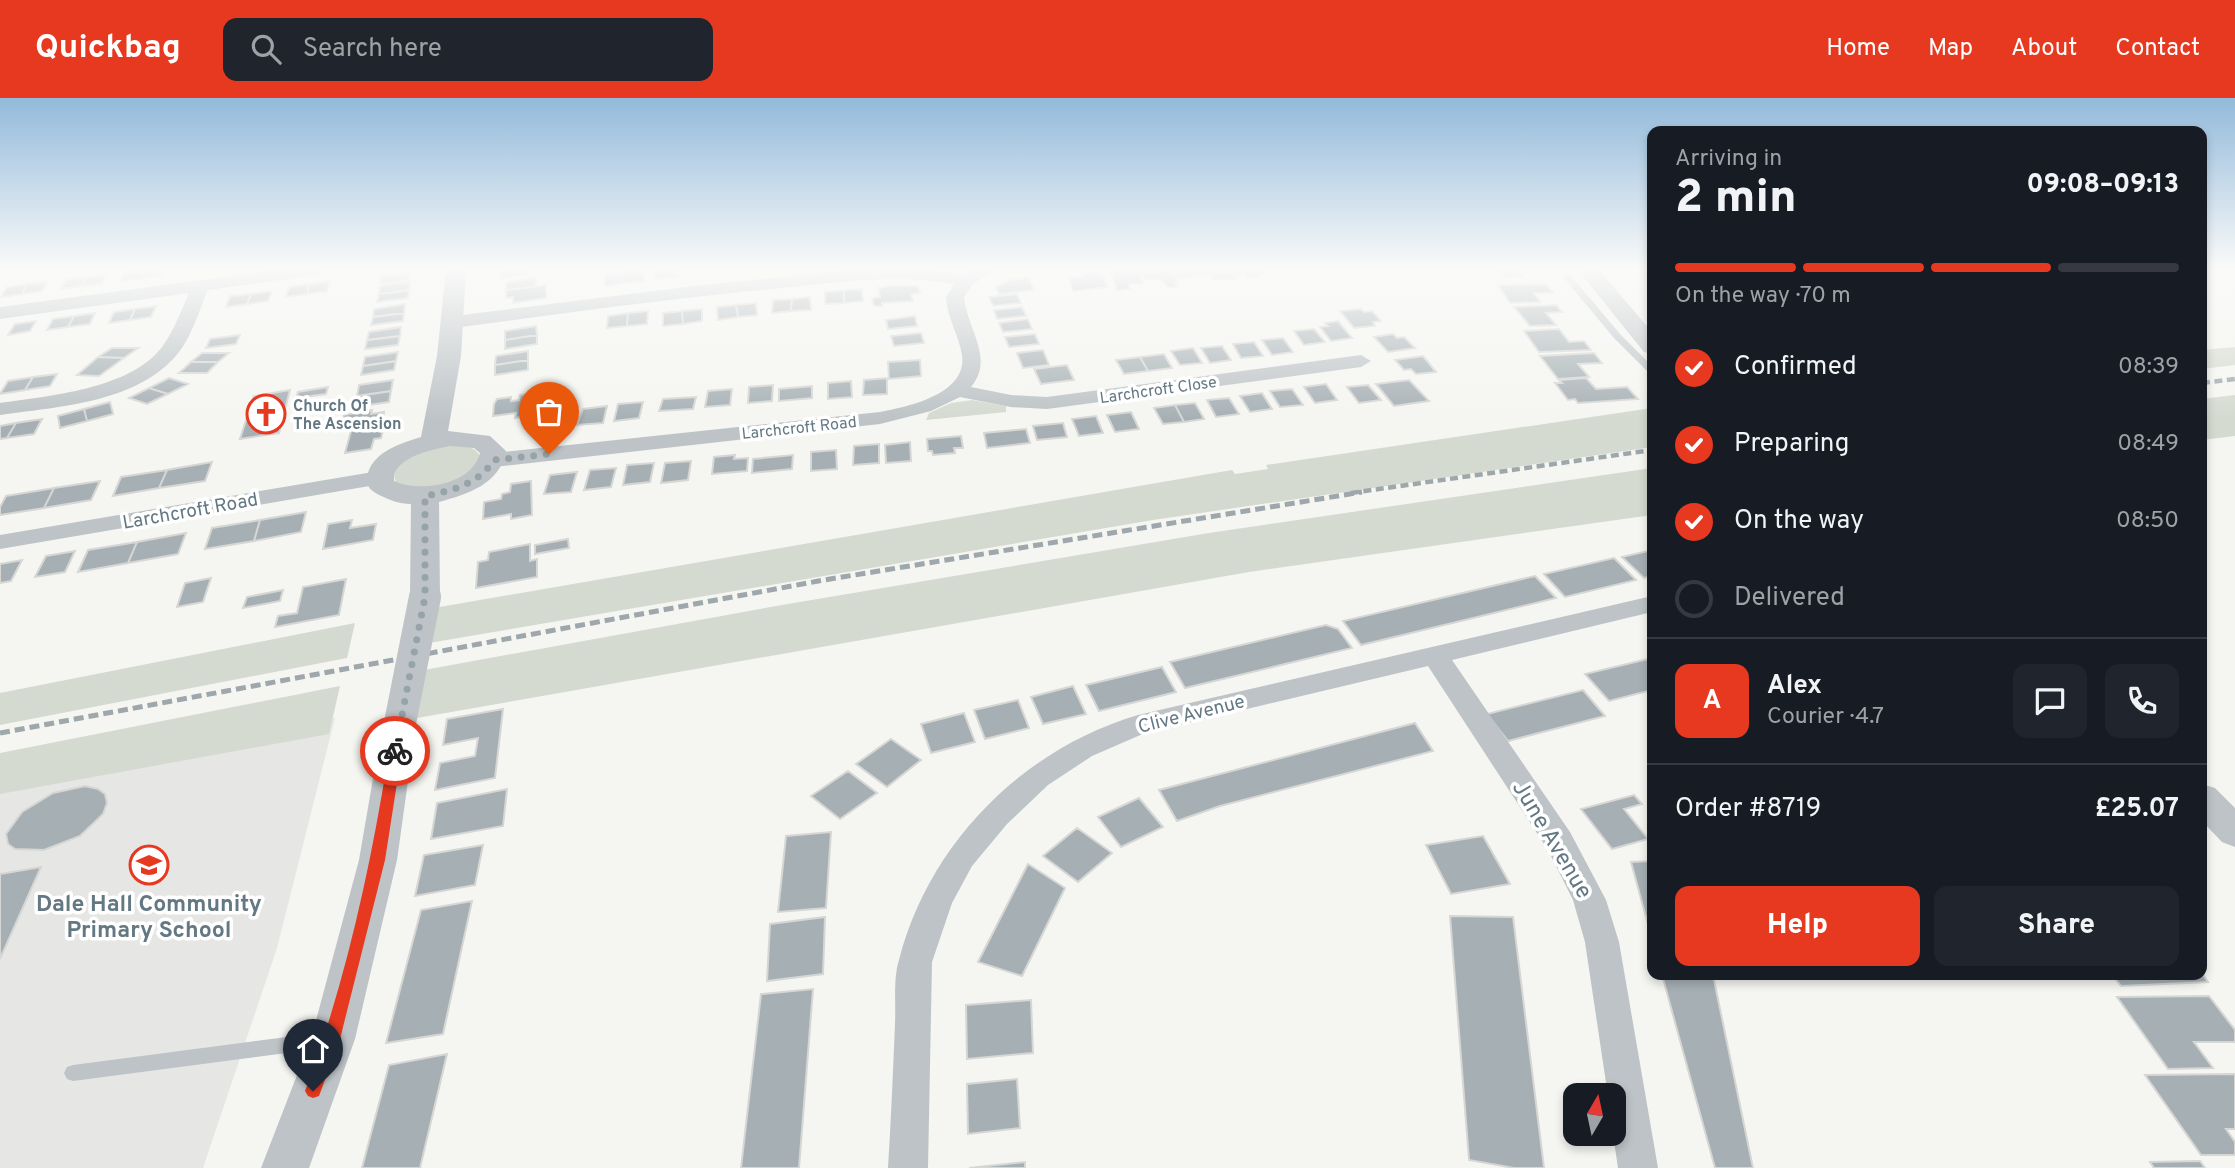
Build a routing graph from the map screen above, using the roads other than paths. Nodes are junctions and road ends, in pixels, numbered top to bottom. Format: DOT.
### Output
graph roads {
  1 [pos="184,320"];
  2 [pos="466,320"];
  3 [pos="960,320"];
  4 [pos="1621,320"];
  5 [pos="453,322"];
  6 [pos="1646,350"];
  7 [pos="1362,362"];
  8 [pos="956,390"];
  9 [pos="0,409"];
  10 [pos="433,441"];
  11 [pos="494,460"];
  12 [pos="379,478"];
  13 [pos="425,496"];
  14 [pos="0,542"];
  15 [pos="1647,605"];
  16 [pos="1435,655"];
  17 [pos="2207,803"];
  18 [pos="2235,832"];
  19 [pos="332,1039"];
  20 [pos="73,1073"];
  21 [pos="285,1168"];
  22 [pos="908,1168"];
  23 [pos="1638,1168"];
  1 -- 9 [label="street"];
  2 -- 5 [label="street"];
  3 -- 8 [label="street"];
  4 -- 6 [label="street"];
  5 -- 10 [label="street"];
  7 -- 8 [label="street, Larchcroft Close"];
  8 -- 11 [label="street, Larchcroft Road"];
  10 -- 11 [label="street"];
  10 -- 12 [label="street"];
  11 -- 13 [label="street"];
  12 -- 13 [label="street"];
  12 -- 14 [label="street, Larchcroft Road"];
  13 -- 19 [label="street, bridge"];
  15 -- 16 [label="street, Clive Avenue"];
  16 -- 22 [label="street, Clive Avenue"];
  16 -- 23 [label="street, June Avenue"];
  17 -- 18 [label="street"];
  19 -- 20 [label="lane"];
  19 -- 21 [label="street"];
}
